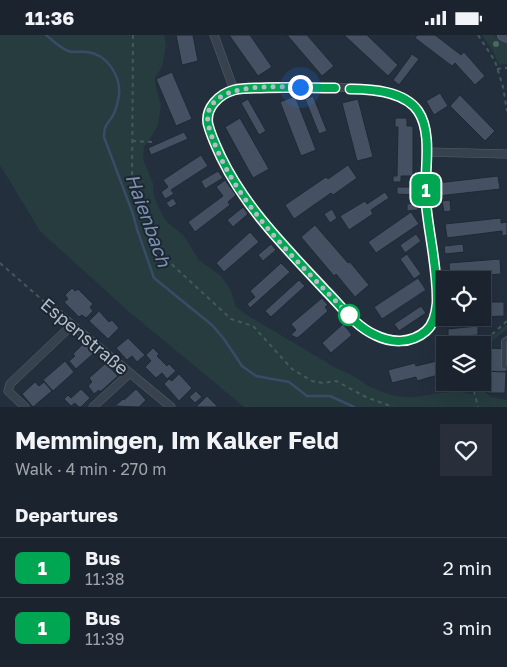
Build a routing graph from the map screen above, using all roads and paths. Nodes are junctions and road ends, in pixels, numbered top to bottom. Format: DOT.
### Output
graph roads {
  1 [pos="133,35"];
  2 [pos="214,35"];
  3 [pos="478,35"];
  4 [pos="503,35"];
  5 [pos="507,37"];
  6 [pos="497,69"];
  7 [pos="507,69"];
  8 [pos="234,90"];
  9 [pos="507,111"];
  10 [pos="132,141"];
  11 [pos="152,142"];
  12 [pos="426,152"];
  13 [pos="507,154"];
  14 [pos="0,263"];
  15 [pos="54,310"];
  16 [pos="507,321"];
  17 [pos="72,325"];
  18 [pos="490,336"];
  19 [pos="507,339"];
  20 [pos="507,367"];
  21 [pos="130,373"];
  22 [pos="474,391"];
  23 [pos="25,407"];
  24 [pos="93,407"];
  25 [pos="171,407"];
  26 [pos="393,407"];
  27 [pos="478,407"];
  1 -- 10 [label="path"];
  2 -- 8 [label="street"];
  3 -- 6 [label="path"];
  4 -- 5 [label="main road"];
  6 -- 7 [label="path"];
  6 -- 9 [label="path"];
  8 -- 12 [label="street"];
  8 -- 12 [label="street"];
  10 -- 11 [label="path"];
  10 -- 26 [label="path"];
  12 -- 13 [label="street"];
  14 -- 15 [label="path, Espenstraße"];
  15 -- 17 [label="street, Espenstraße"];
  16 -- 18 [label="path"];
  17 -- 21 [label="street, Espenstraße"];
  17 -- 23 [label="street"];
  19 -- 20 [label="lane"];
  21 -- 24 [label="street"];
  21 -- 25 [label="street, Espenstraße"];
  22 -- 27 [label="path"];
}
